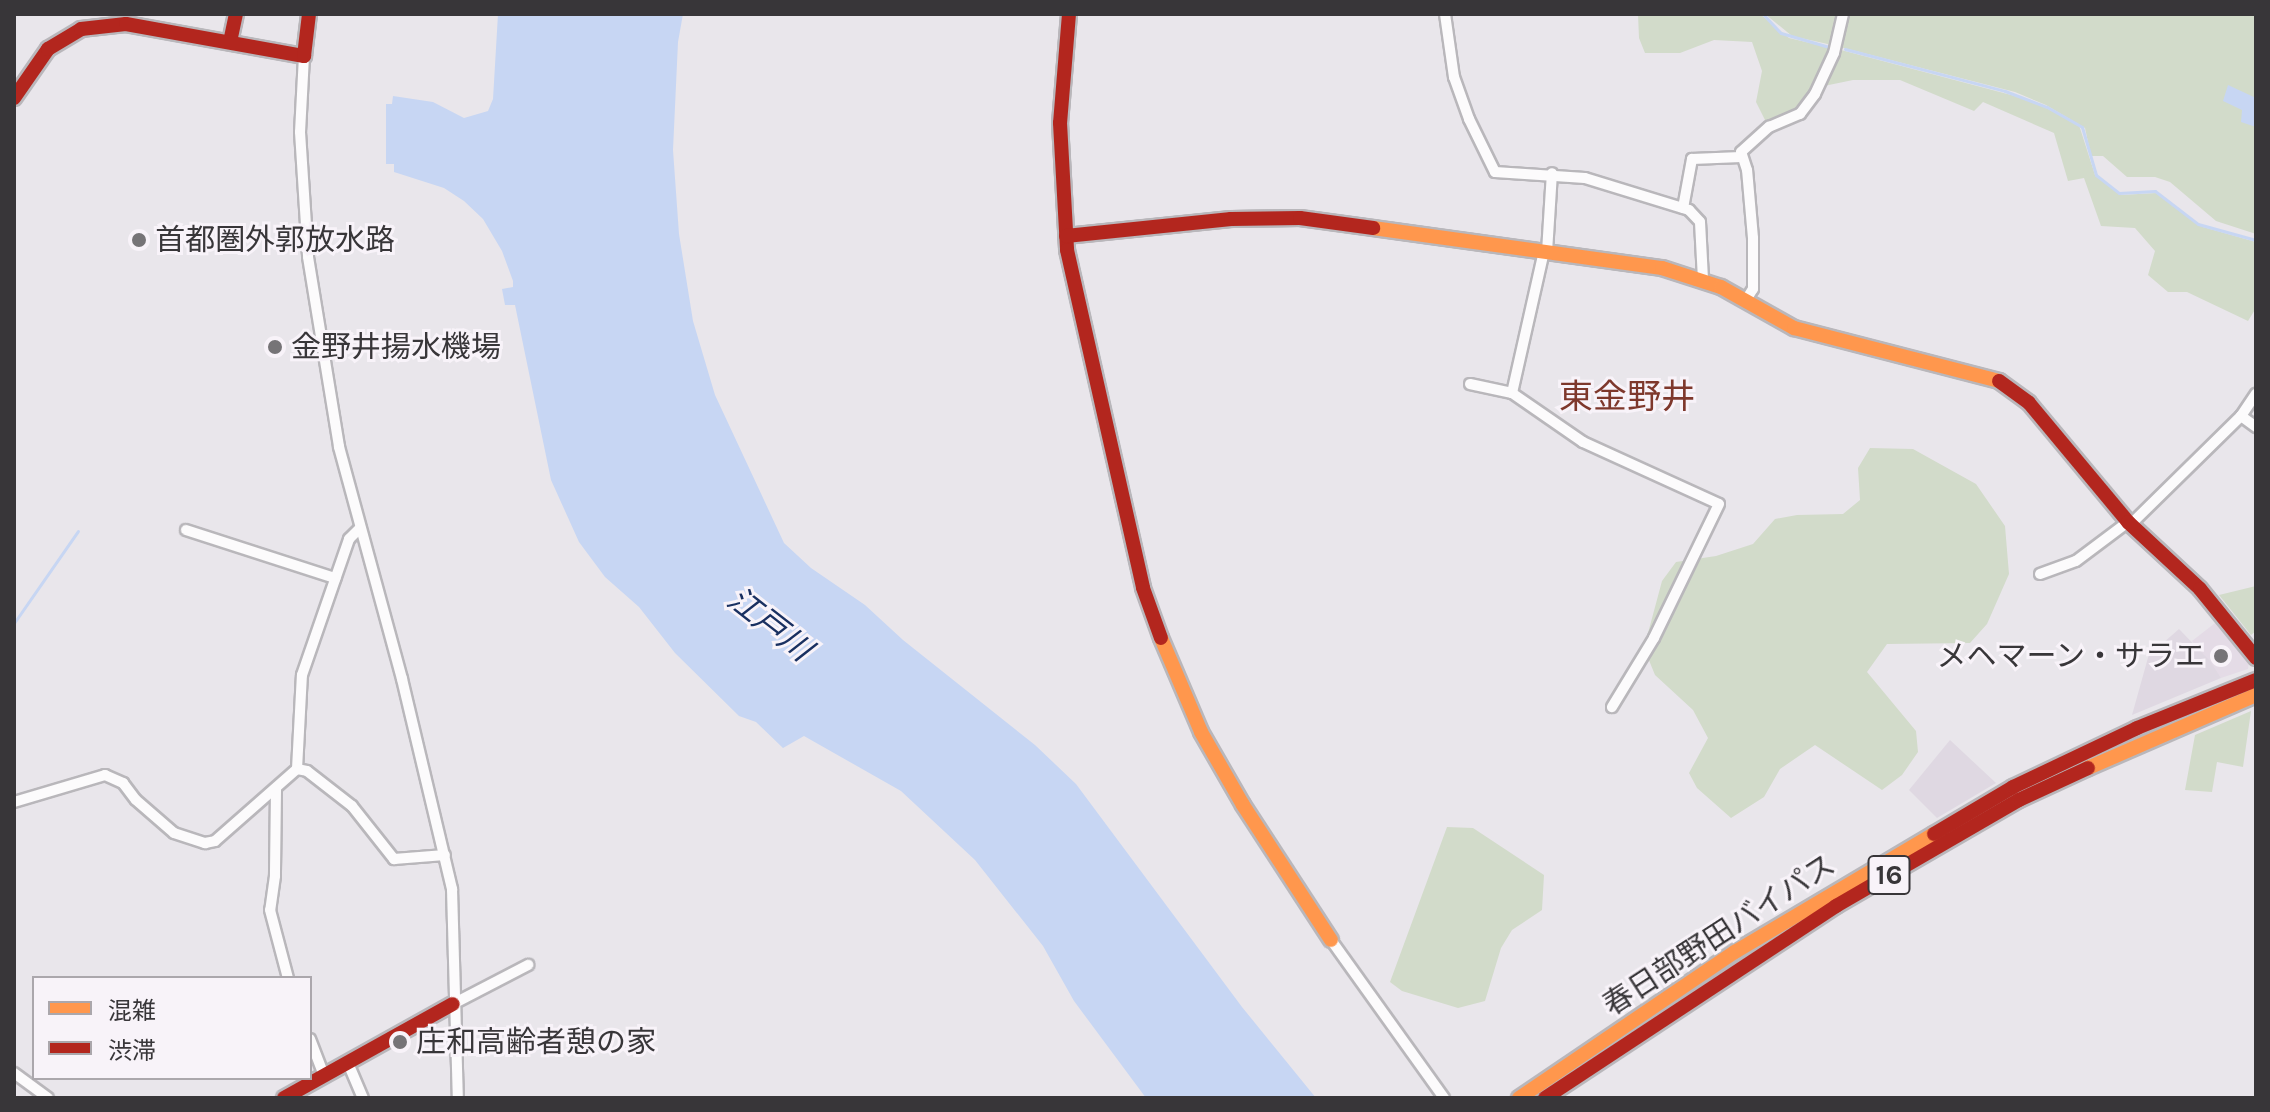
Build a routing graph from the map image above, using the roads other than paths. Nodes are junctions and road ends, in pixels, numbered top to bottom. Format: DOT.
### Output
graph roads {
  1 [pos="236,14"];
  2 [pos="309,14"];
  3 [pos="1069,14"];
  4 [pos="1445,14"];
  5 [pos="1843,14"];
  6 [pos="230,42"];
  7 [pos="304,56"];
  8 [pos="14,98"];
  9 [pos="1741,157"];
  10 [pos="1552,173"];
  11 [pos="1683,208"];
  12 [pos="1066,236"];
  13 [pos="1546,252"];
  14 [pos="1703,280"];
  15 [pos="1746,300"];
  16 [pos="1470,384"];
  17 [pos="1512,393"];
  18 [pos="2256,394"];
  19 [pos="2241,416"];
  20 [pos="2256,427"];
  21 [pos="2130,523"];
  22 [pos="360,528"];
  23 [pos="186,530"];
  24 [pos="2040,574"];
  25 [pos="335,578"];
  26 [pos="2256,658"];
  27 [pos="2256,680"];
  28 [pos="2256,695"];
  29 [pos="1612,707"];
  30 [pos="297,769"];
  31 [pos="276,790"];
  32 [pos="14,802"];
  33 [pos="445,855"];
  34 [pos="1331,940"];
  35 [pos="528,965"];
  36 [pos="287,976"];
  37 [pos="453,1004"];
  38 [pos="312,1044"];
  39 [pos="348,1063"];
  40 [pos="14,1073"];
  41 [pos="324,1076"];
  42 [pos="48,1098"];
  43 [pos="284,1098"];
  44 [pos="363,1098"];
  45 [pos="458,1098"];
  46 [pos="1444,1098"];
  47 [pos="1519,1098"];
  48 [pos="1545,1098"];
  1 -- 6 [label="main road"];
  2 -- 7 [label="main road"];
  3 -- 12 [label="main road"];
  4 -- 10 [label="street"];
  5 -- 9 [label="street"];
  6 -- 7 [label="main road"];
  6 -- 8 [label="main road"];
  7 -- 22 [label="street"];
  9 -- 11 [label="street"];
  9 -- 15 [label="street"];
  10 -- 11 [label="street"];
  10 -- 13 [label="street"];
  11 -- 14 [label="street"];
  12 -- 13 [label="main road"];
  12 -- 34 [label="main road"];
  13 -- 14 [label="main road"];
  13 -- 17 [label="street"];
  14 -- 15 [label="main road"];
  15 -- 21 [label="main road"];
  16 -- 17 [label="street"];
  17 -- 29 [label="street"];
  18 -- 19 [label="street"];
  19 -- 20 [label="street"];
  19 -- 21 [label="street"];
  21 -- 24 [label="street"];
  21 -- 26 [label="main road"];
  22 -- 25 [label="street"];
  22 -- 33 [label="street"];
  23 -- 25 [label="street"];
  25 -- 30 [label="street"];
  27 -- 47 [label="main road, 春日部野田バイパス / 16"];
  28 -- 48 [label="main road, 春日部野田バイパス / 16"];
  30 -- 31 [label="street"];
  30 -- 33 [label="street"];
  31 -- 32 [label="street"];
  31 -- 36 [label="street"];
  33 -- 37 [label="street"];
  34 -- 46 [label="street"];
  35 -- 37 [label="street"];
  37 -- 39 [label="main road"];
  37 -- 45 [label="street"];
  38 -- 41 [label="street"];
  39 -- 41 [label="main road"];
  39 -- 44 [label="street"];
  40 -- 42 [label="street"];
  41 -- 43 [label="main road"];
}
